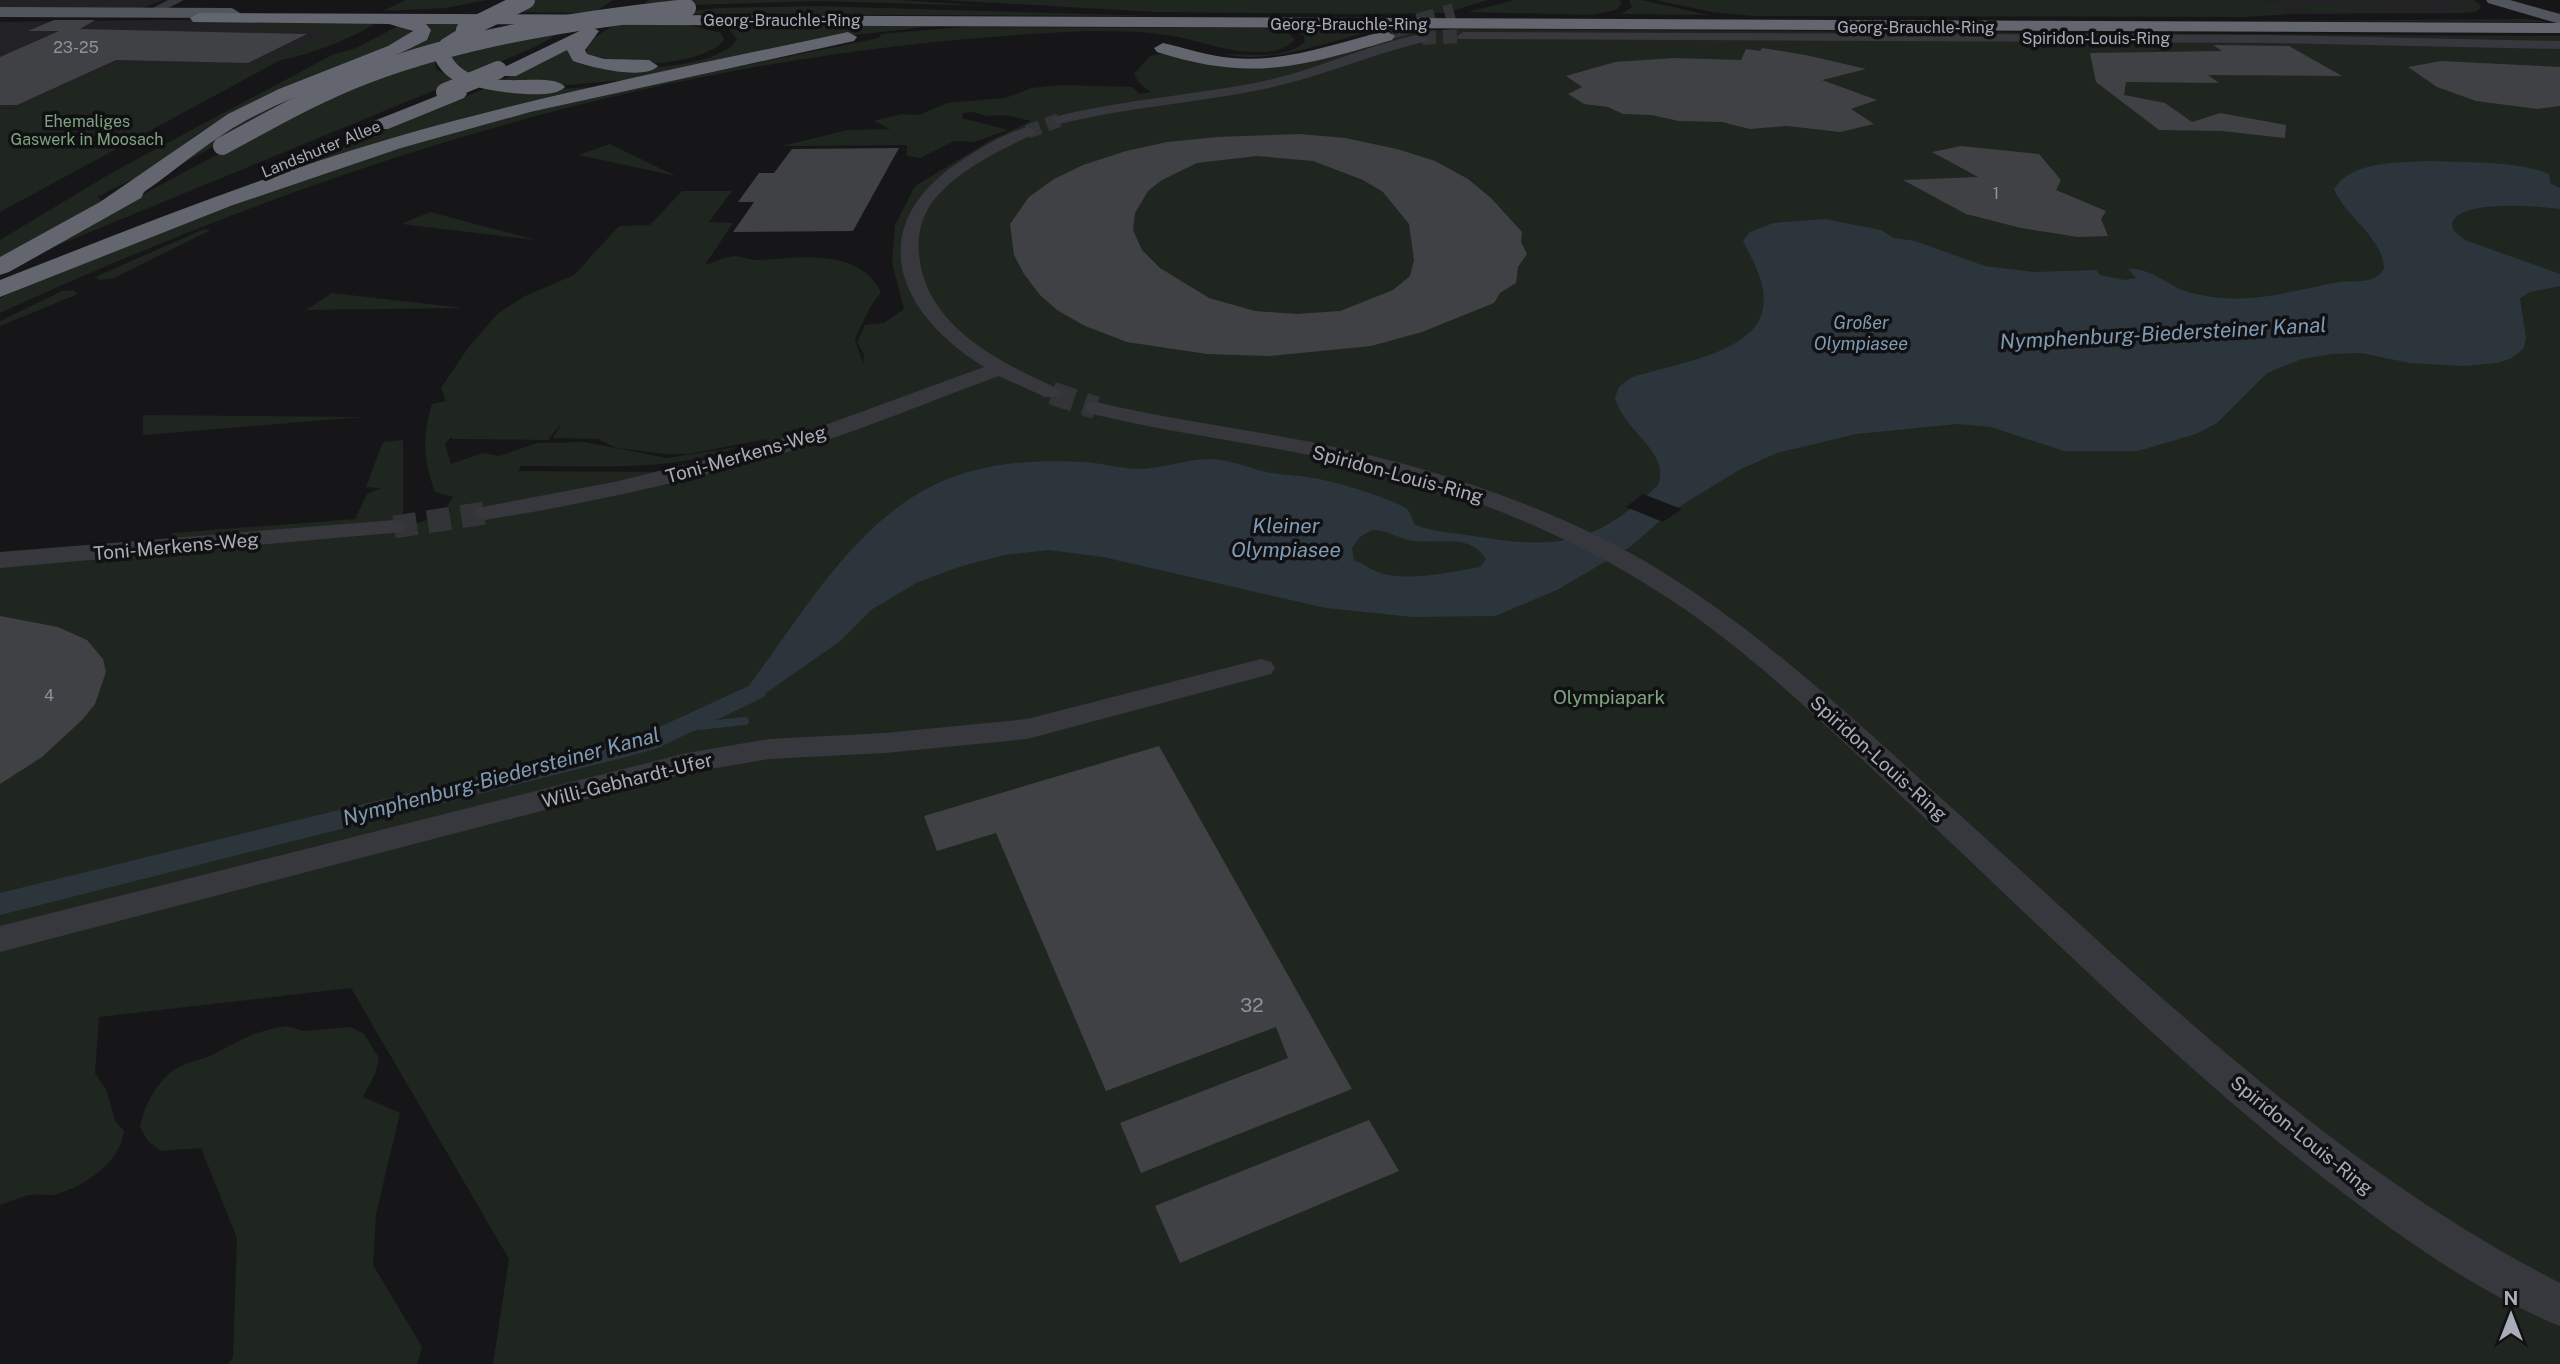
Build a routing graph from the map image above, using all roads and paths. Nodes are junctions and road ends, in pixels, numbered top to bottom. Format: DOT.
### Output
graph roads {
  1 [pos="178,0"];
  2 [pos="494,0"];
  3 [pos="526,0"];
  4 [pos="2487,0"];
  5 [pos="2493,0"];
  6 [pos="2528,0"];
  7 [pos="629,2"];
  8 [pos="974,4"];
  9 [pos="1478,6"];
  10 [pos="1627,7"];
  11 [pos="1684,8"];
  12 [pos="1038,10"];
  13 [pos="232,13"];
  14 [pos="6,15"];
  15 [pos="143,16"];
  16 [pos="391,16"];
  17 [pos="199,18"];
  18 [pos="2477,18"];
  19 [pos="1592,19"];
  20 [pos="1758,19"];
  21 [pos="671,20"];
  22 [pos="1233,20"];
  23 [pos="2559,21"];
  24 [pos="1056,23"];
  25 [pos="1457,24"];
  26 [pos="2173,24"];
  27 [pos="1391,30"];
  28 [pos="583,31"];
  29 [pos="1422,38"];
  30 [pos="2560,45"];
  31 [pos="1175,47"];
  32 [pos="661,76"];
  33 [pos="451,93"];
  34 [pos="1059,120"];
  35 [pos="359,127"];
  36 [pos="1027,132"];
  37 [pos="260,167"];
  38 [pos="109,205"];
  39 [pos="0,267"];
  40 [pos="0,280"];
  41 [pos="0,289"];
  42 [pos="1000,368"];
  43 [pos="1052,393"];
  44 [pos="1096,408"];
  45 [pos="485,513"];
  46 [pos="394,527"];
  47 [pos="0,560"];
  48 [pos="1261,668"];
  49 [pos="0,939"];
  50 [pos="2560,1305"];
  1 -- 15 [label="street"];
  2 -- 16 [label="highway"];
  3 -- 32 [label="highway, bridge"];
  4 -- 18 [label="highway"];
  5 -- 23 [label="main road"];
  6 -- 23 [label="main road"];
  7 -- 28 [label="highway, Landshuter Allee, bridge"];
  8 -- 12 [label="highway"];
  9 -- 25 [label="highway"];
  10 -- 19 [label="highway"];
  11 -- 20 [label="highway"];
  12 -- 22 [label="highway"];
  12 -- 38 [label="highway, bridge"];
  13 -- 15 [label="main road, Georg-Brauchle-Ring"];
  13 -- 16 [label="highway, Georg-Brauchle-Ring"];
  14 -- 15 [label="main road, Georg-Brauchle-Ring"];
  15 -- 17 [label="main road, Georg-Brauchle-Ring"];
  16 -- 17 [label="highway, Georg-Brauchle-Ring"];
  16 -- 21 [label="highway, Georg-Brauchle-Ring"];
  16 -- 22 [label="highway, Georg-Brauchle-Ring"];
  16 -- 38 [label="highway"];
  18 -- 23 [label="highway"];
  18 -- 26 [label="highway"];
  19 -- 20 [label="highway, Georg-Brauchle-Ring"];
  19 -- 22 [label="highway, Georg-Brauchle-Ring"];
  20 -- 26 [label="highway, Georg-Brauchle-Ring"];
  21 -- 24 [label="highway, Georg-Brauchle-Ring"];
  21 -- 28 [label="highway"];
  22 -- 24 [label="highway, Georg-Brauchle-Ring"];
  22 -- 25 [label="highway, Georg-Brauchle-Ring"];
  22 -- 31 [label="highway"];
  23 -- 26 [label="highway"];
  24 -- 32 [label="highway"];
  25 -- 26 [label="highway, Georg-Brauchle-Ring"];
  25 -- 30 [label="street, Spiridon-Louis-Ring"];
  25 -- 31 [label="highway"];
  27 -- 31 [label="highway"];
  28 -- 33 [label="highway, Landshuter Allee"];
  29 -- 34 [label="street"];
  32 -- 41 [label="highway"];
  33 -- 35 [label="highway, Landshuter Allee"];
  33 -- 41 [label="highway, Landshuter Allee"];
  36 -- 42 [label="street"];
  37 -- 40 [label="highway, Landshuter Allee"];
  38 -- 39 [label="highway"];
  42 -- 43 [label="street"];
  42 -- 45 [label="street, Toni-Merkens-Weg"];
  44 -- 50 [label="street, Spiridon-Louis-Ring"];
  46 -- 47 [label="street, Toni-Merkens-Weg"];
  48 -- 49 [label="street, Willi-Gebhardt-Ufer"];
}
